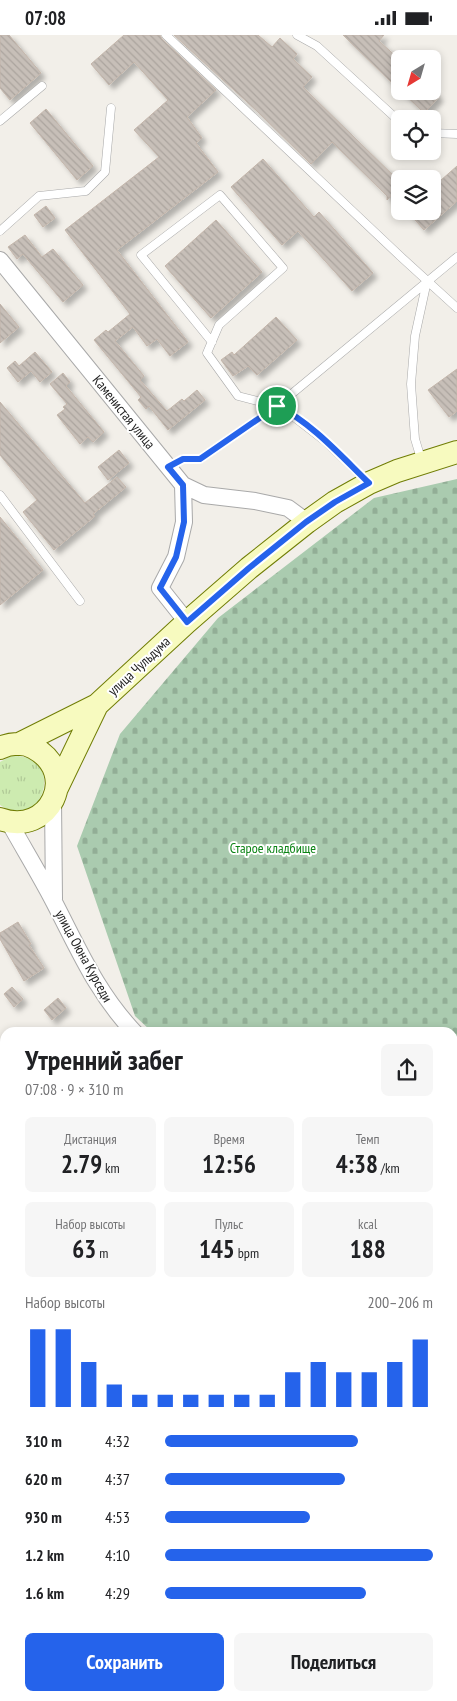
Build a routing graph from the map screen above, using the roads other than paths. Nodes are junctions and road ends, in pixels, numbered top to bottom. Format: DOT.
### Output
graph roads {
  1 [pos="166,35"];
  2 [pos="297,35"];
  3 [pos="42,86"];
  4 [pos="110,108"];
  5 [pos="391,114"];
  6 [pos="0,121"];
  7 [pos="441,133"];
  8 [pos="457,134"];
  9 [pos="0,231"];
  10 [pos="457,257"];
  11 [pos="0,260"];
  12 [pos="427,281"];
  13 [pos="457,308"];
  14 [pos="212,343"];
  15 [pos="277,406"];
  16 [pos="457,452"];
  17 [pos="422,462"];
  18 [pos="168,467"];
  19 [pos="369,483"];
  20 [pos="183,485"];
  21 [pos="0,495"];
  22 [pos="306,522"];
  23 [pos="80,601"];
  24 [pos="187,622"];
  25 [pos="97,705"];
  26 [pos="10,746"];
  27 [pos="55,795"];
  28 [pos="3,824"];
  29 [pos="54,901"];
  30 [pos="130,1027"];
  1 -- 12 [label="lane"];
  2 -- 5 [label="lane"];
  3 -- 6 [label="lane"];
  4 -- 9 [label="lane"];
  7 -- 8 [label="lane"];
  10 -- 12 [label="lane"];
  11 -- 18 [label="street, Каменистая улица"];
  12 -- 13 [label="lane"];
  12 -- 15 [label="lane"];
  12 -- 17 [label="lane"];
  14 -- 14 [label="lane"];
  14 -- 15 [label="lane"];
  15 -- 18 [label="lane"];
  15 -- 19 [label="lane"];
  16 -- 17 [label="main road, улица Чульдума"];
  17 -- 19 [label="main road, улица Чульдума"];
  18 -- 20 [label="street, Каменистая улица"];
  19 -- 22 [label="main road, улица Чульдума"];
  20 -- 22 [label="street, Каменистая улица"];
  20 -- 24 [label="street"];
  21 -- 23 [label="lane"];
  22 -- 24 [label="main road, улица Чульдума"];
  24 -- 25 [label="main road, улица Чульдума"];
  25 -- 26 [label="main road, улица Чульдума"];
  25 -- 27 [label="main road, улица Чульдума"];
  26 -- 27 [label="main road"];
  27 -- 28 [label="main road, улица Чульдума"];
  27 -- 29 [label="street, улица Оюна Курседи"];
  28 -- 29 [label="street, улица Оюна Курседи"];
  29 -- 30 [label="street, улица Оюна Курседи"];
}
